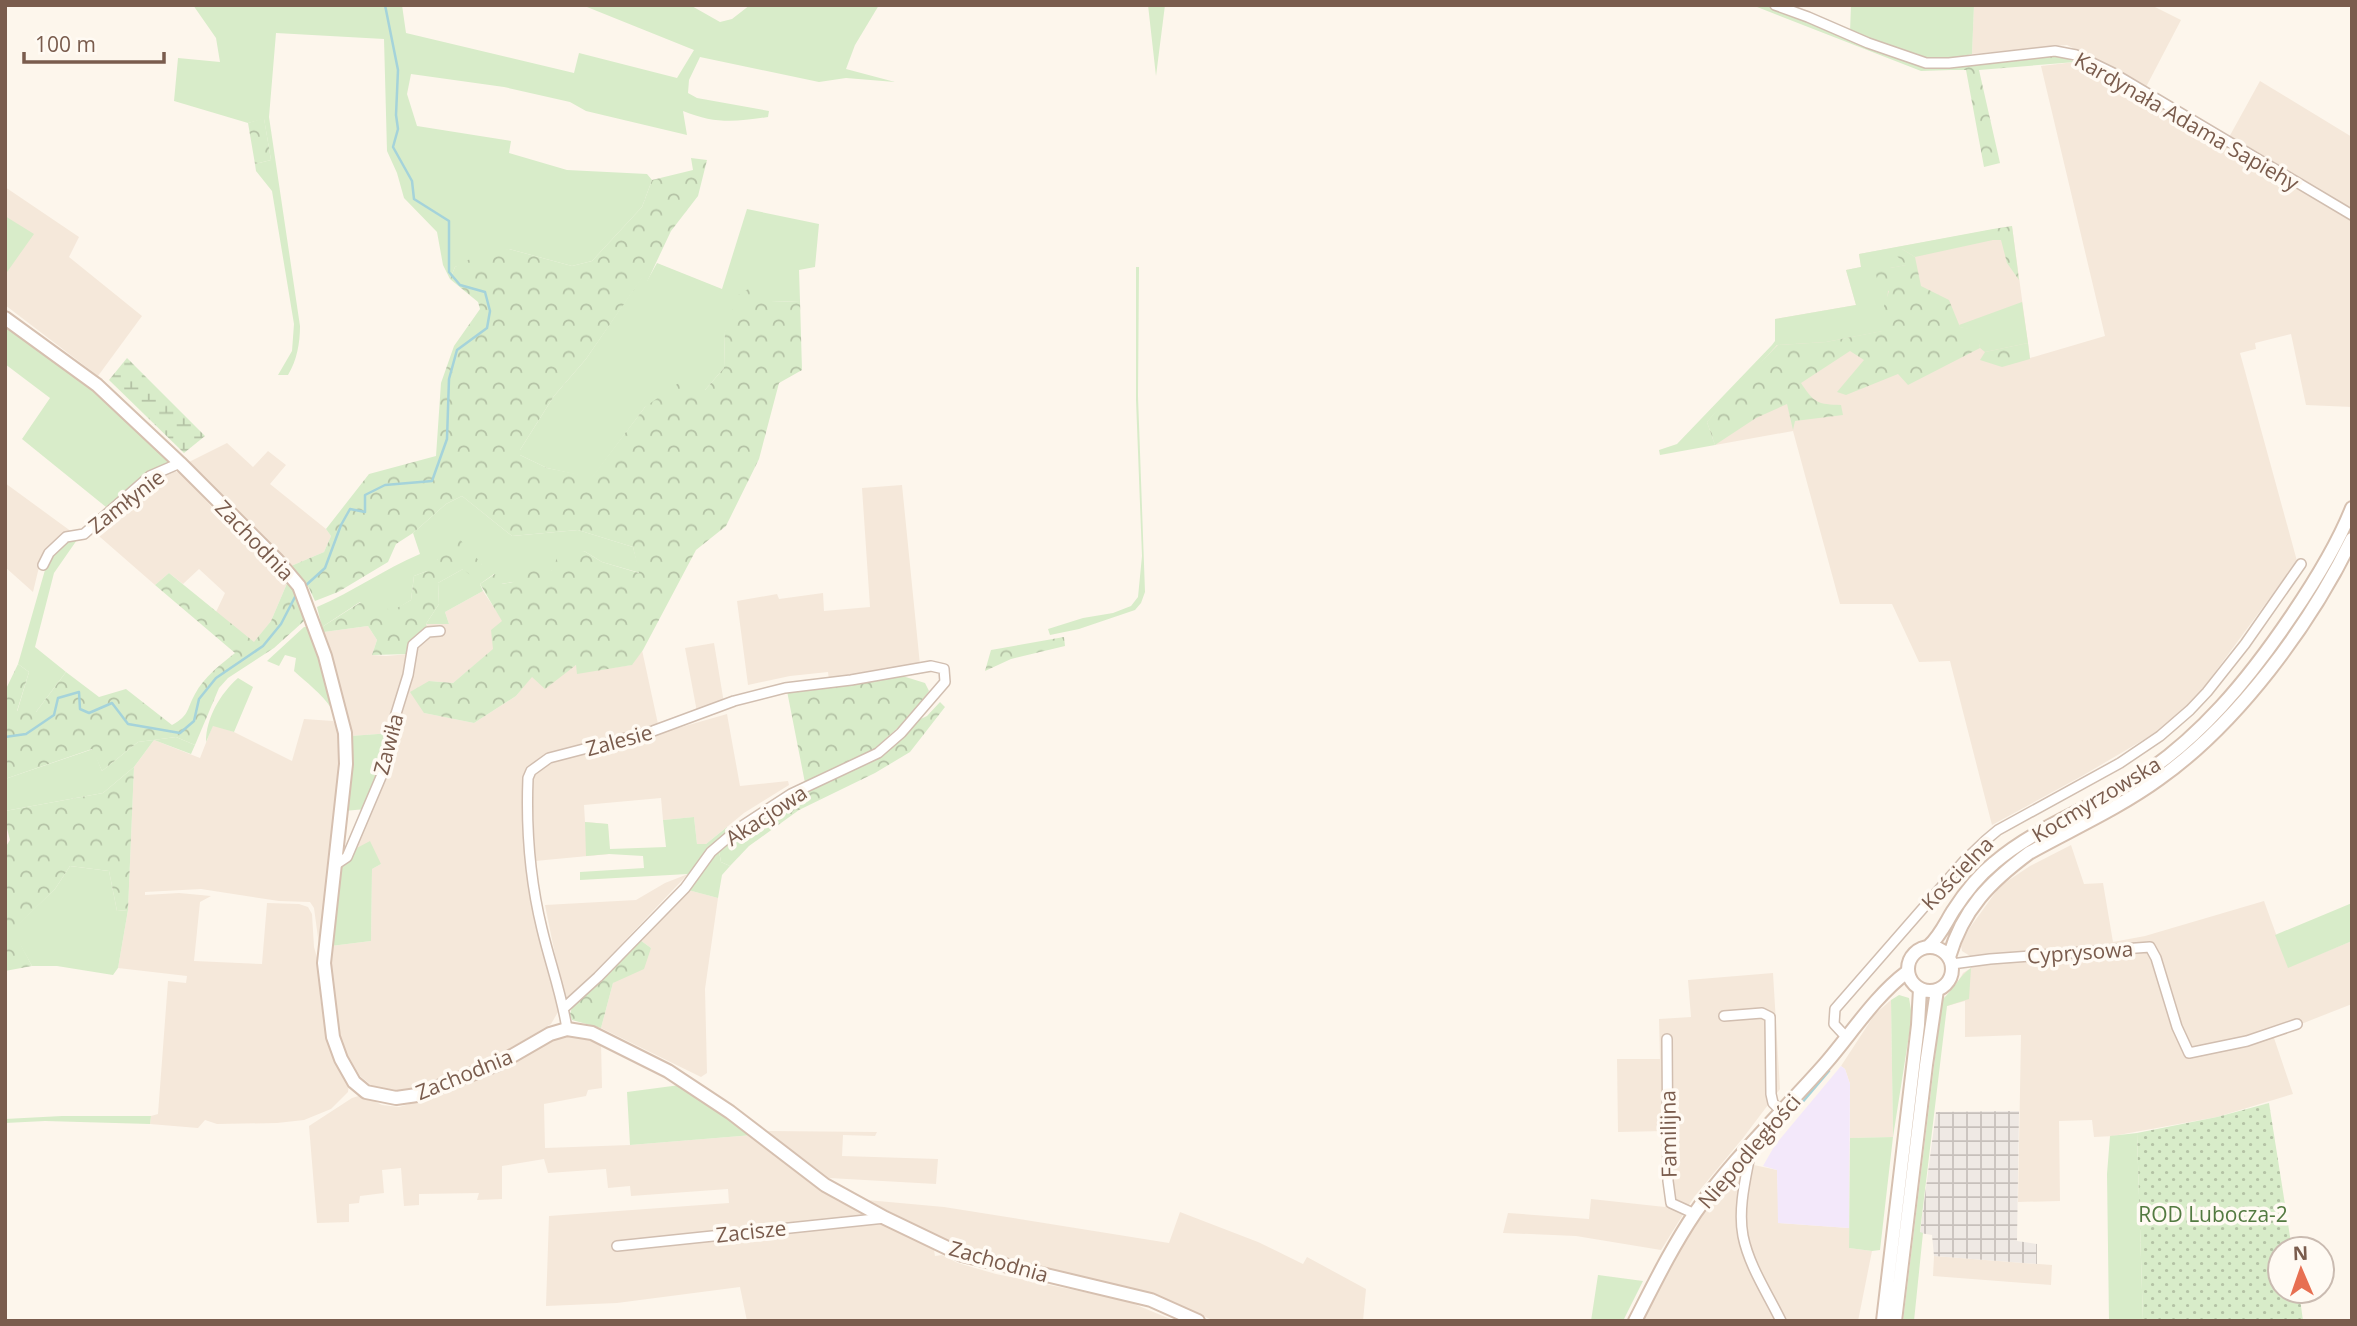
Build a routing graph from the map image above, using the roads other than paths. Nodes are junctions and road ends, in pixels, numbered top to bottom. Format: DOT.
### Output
graph roads {
  1 [pos="1775,5"];
  2 [pos="2352,215"];
  3 [pos="5,318"];
  4 [pos="180,463"];
  5 [pos="2352,508"];
  6 [pos="2352,539"];
  7 [pos="2301,564"];
  8 [pos="43,565"];
  9 [pos="440,631"];
  10 [pos="944,669"];
  11 [pos="335,864"];
  12 [pos="1929,946"];
  13 [pos="1950,961"];
  14 [pos="1907,972"];
  15 [pos="1917,987"];
  16 [pos="1937,990"];
  17 [pos="1882,995"];
  18 [pos="564,1008"];
  19 [pos="1724,1016"];
  20 [pos="2297,1024"];
  21 [pos="567,1029"];
  22 [pos="1847,1038"];
  23 [pos="1667,1039"];
  24 [pos="1781,1111"];
  25 [pos="1746,1151"];
  26 [pos="1695,1214"];
  27 [pos="885,1218"];
  28 [pos="617,1246"];
  29 [pos="1198,1321"];
  30 [pos="1635,1321"];
  31 [pos="1782,1321"];
  32 [pos="1883,1321"];
  33 [pos="1895,1321"];
  1 -- 2 [label="street, Kardynała Adama Sapiehy"];
  3 -- 4 [label="street, Zachodnia"];
  4 -- 8 [label="street, Zamłynie"];
  4 -- 11 [label="street, Zachodnia"];
  5 -- 12 [label="street, Kocmyrzowska"];
  6 -- 13 [label="street, Kocmyrzowska"];
  7 -- 22 [label="street, Kościelna"];
  9 -- 11 [label="street, Zawiła"];
  10 -- 18 [label="street, Akacjowa"];
  10 -- 18 [label="street, Zalesie"];
  11 -- 21 [label="street, Zachodnia"];
  12 -- 13 [label="street"];
  12 -- 14 [label="street"];
  13 -- 16 [label="street"];
  13 -- 20 [label="street, Cyprysowa"];
  14 -- 15 [label="street"];
  14 -- 17 [label="street, Niepodległości"];
  15 -- 16 [label="street"];
  15 -- 17 [label="street"];
  15 -- 32 [label="street"];
  16 -- 33 [label="street"];
  17 -- 22 [label="street, Niepodległości"];
  18 -- 21 [label="street, Zalesie"];
  19 -- 24 [label="street"];
  21 -- 27 [label="street, Zachodnia"];
  22 -- 24 [label="street, Niepodległości"];
  23 -- 26 [label="street, Familijna"];
  24 -- 25 [label="street, Niepodległości"];
  25 -- 26 [label="street, Niepodległości"];
  25 -- 31 [label="street"];
  26 -- 30 [label="street, Niepodległości"];
  27 -- 28 [label="street, Zacisze"];
  27 -- 29 [label="street, Zachodnia"];
}
